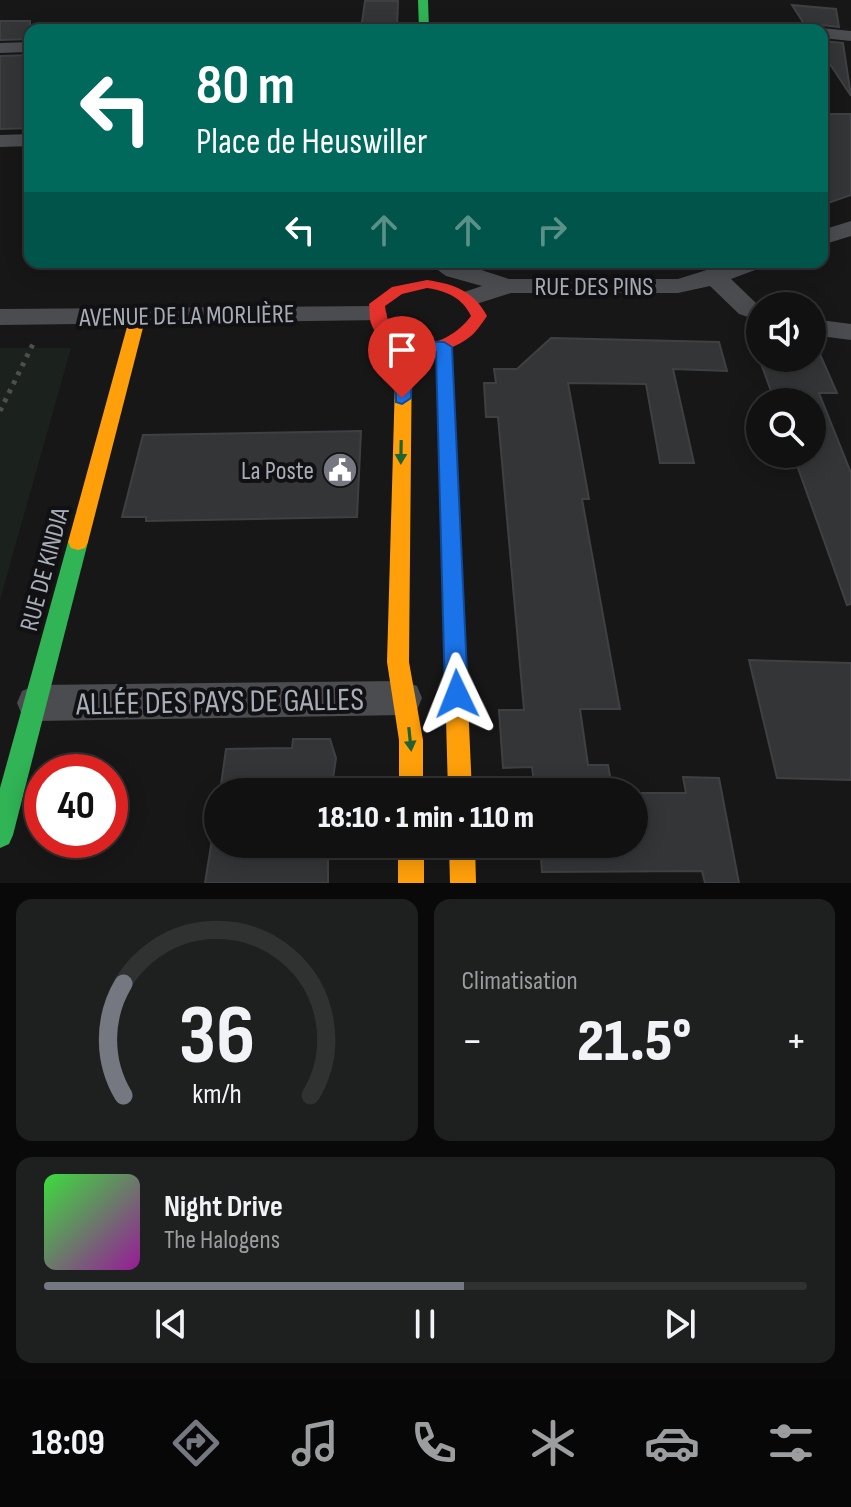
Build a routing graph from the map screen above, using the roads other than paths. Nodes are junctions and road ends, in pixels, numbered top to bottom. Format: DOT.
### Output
graph roads {
  1 [pos="423,0"];
  2 [pos="424,24"];
  3 [pos="828,34"];
  4 [pos="851,36"];
  5 [pos="24,47"];
  6 [pos="828,47"];
  7 [pos="0,48"];
  8 [pos="851,48"];
  9 [pos="24,140"];
  10 [pos="0,141"];
  11 [pos="851,228"];
  12 [pos="828,236"];
  13 [pos="427,268"];
  14 [pos="450,268"];
  15 [pos="738,268"];
  16 [pos="715,277"];
  17 [pos="427,284"];
  18 [pos="509,286"];
  19 [pos="470,298"];
  20 [pos="746,307"];
  21 [pos="374,314"];
  22 [pos="138,316"];
  23 [pos="0,317"];
  24 [pos="826,329"];
  25 [pos="851,332"];
  26 [pos="404,346"];
  27 [pos="444,347"];
  28 [pos="403,698"];
  29 [pos="36,703"];
  30 [pos="411,778"];
  31 [pos="459,778"];
  32 [pos="0,835"];
  33 [pos="411,858"];
  34 [pos="462,858"];
  35 [pos="411,883"];
  36 [pos="463,883"];
  1 -- 2 [label="street"];
  3 -- 4 [label="street"];
  5 -- 7 [label="street"];
  6 -- 8 [label="street"];
  9 -- 10 [label="street"];
  11 -- 12 [label="street"];
  13 -- 17 [label="street"];
  14 -- 18 [label="street, RUE DES PINS"];
  15 -- 16 [label="street, RUE DES PINS"];
  16 -- 18 [label="street, RUE DES PINS"];
  16 -- 20 [label="street"];
  17 -- 19 [label="street"];
  17 -- 21 [label="street"];
  18 -- 19 [label="street, RUE DES PINS"];
  19 -- 27 [label="street"];
  21 -- 22 [label="street, AVENUE DE LA MORLIÈRE"];
  21 -- 26 [label="street"];
  22 -- 23 [label="street, AVENUE DE LA MORLIÈRE"];
  22 -- 29 [label="street, RUE DE KINDIA"];
  24 -- 25 [label="street"];
  26 -- 27 [label="street"];
  26 -- 28 [label="street, one-way"];
  27 -- 31 [label="street"];
  28 -- 29 [label="street, ALLÉE DES PAYS DE GALLES"];
  28 -- 30 [label="street, one-way"];
  29 -- 32 [label="street, RUE DE KINDIA"];
  33 -- 35 [label="street"];
  34 -- 36 [label="street"];
}
